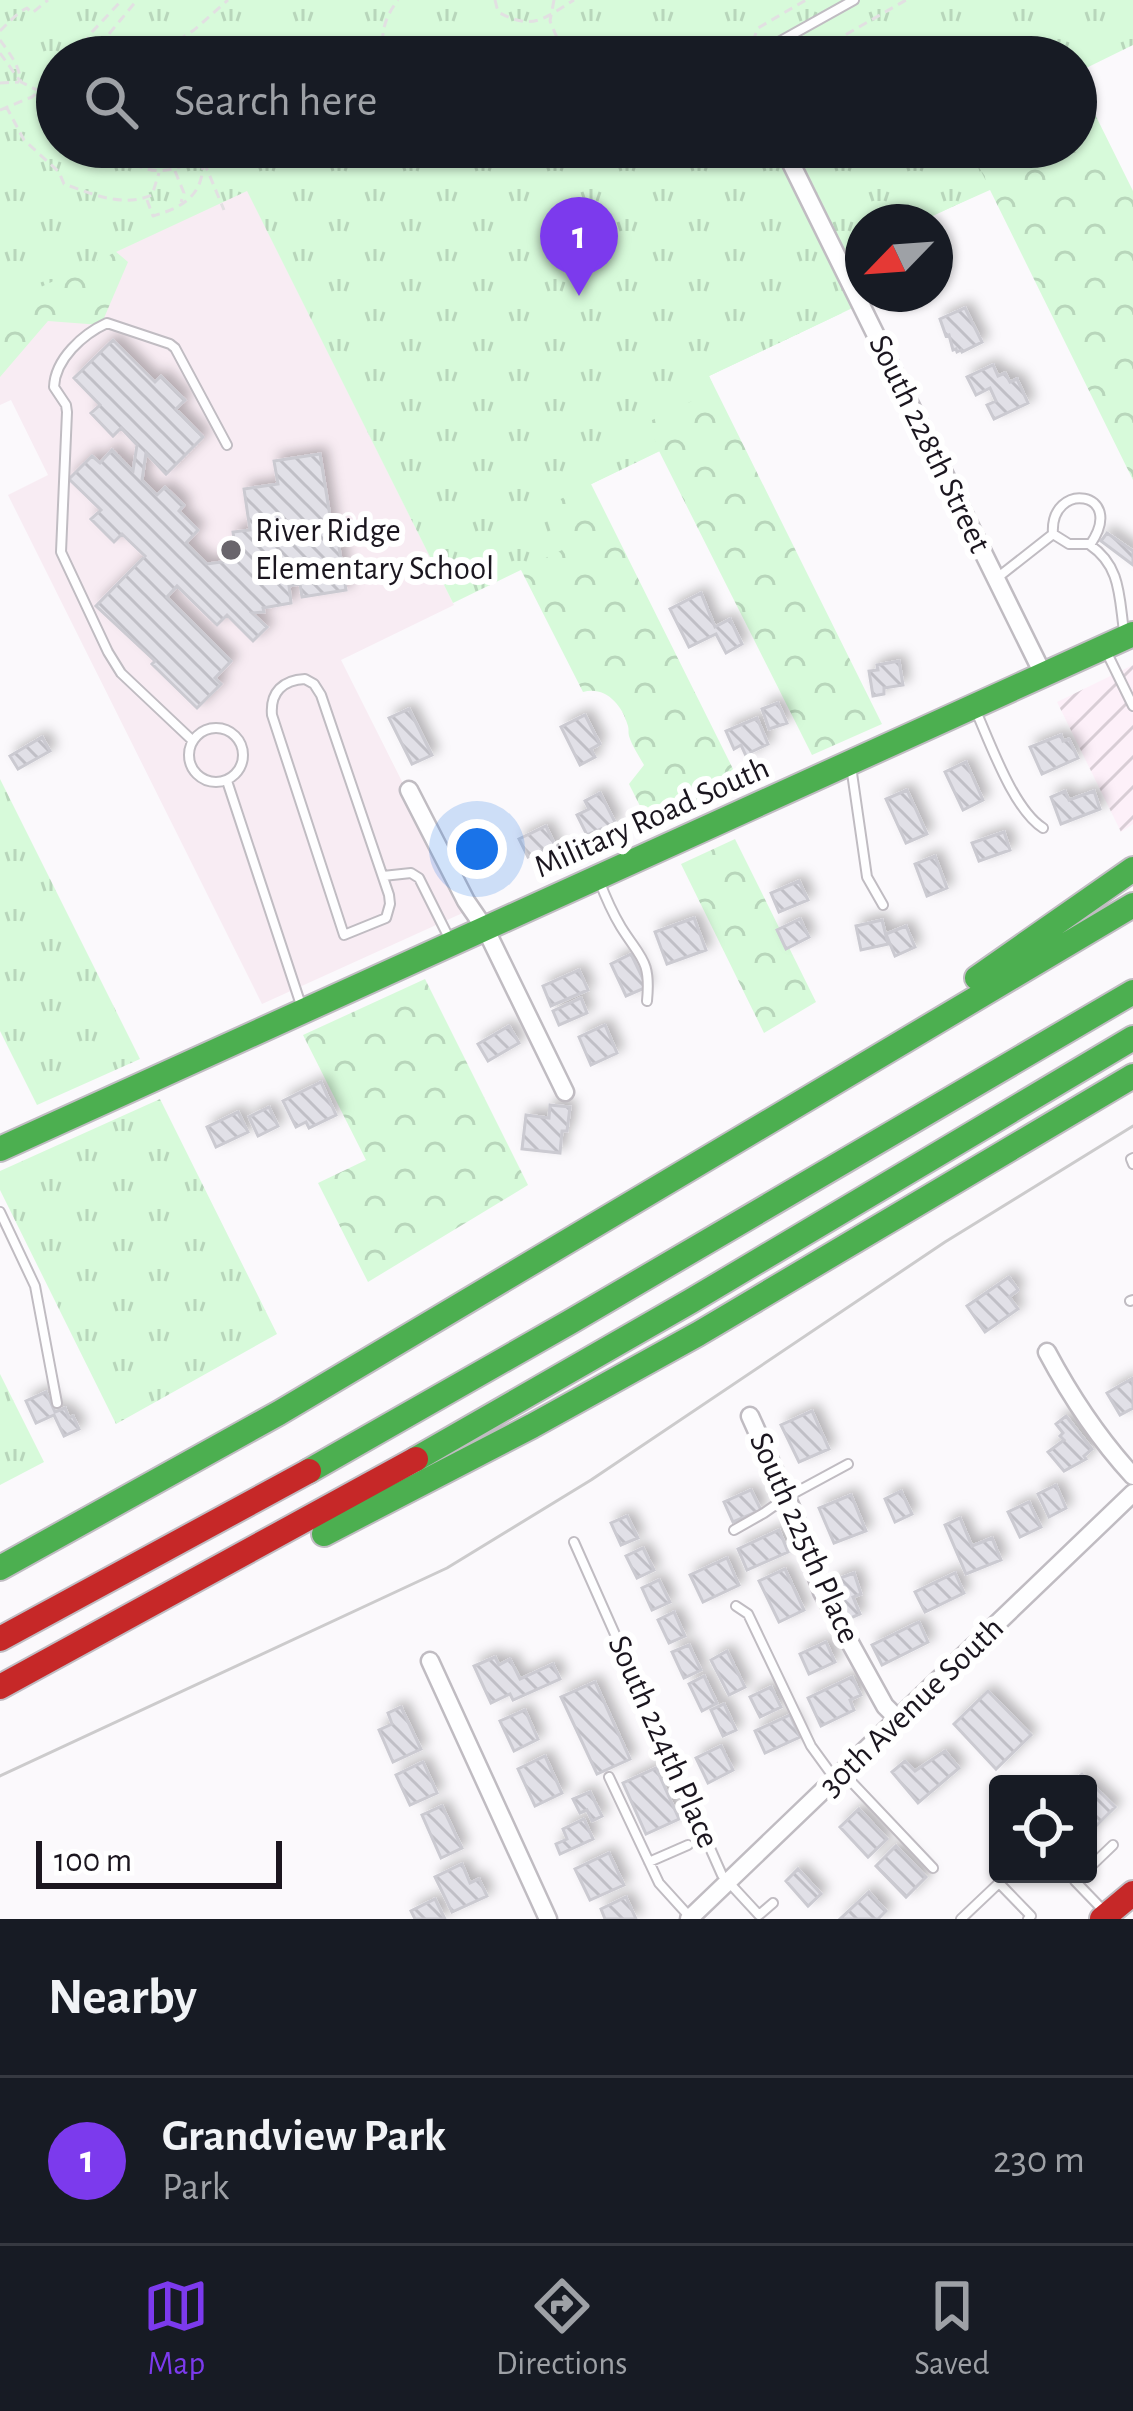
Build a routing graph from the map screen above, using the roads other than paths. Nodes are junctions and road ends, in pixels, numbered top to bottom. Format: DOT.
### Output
graph roads {
  1 [pos="854,0"];
  2 [pos="790,36"];
  3 [pos="793,168"];
  4 [pos="227,445"];
  5 [pos="1053,534"];
  6 [pos="1090,545"];
  7 [pos="996,579"];
  8 [pos="1121,640"];
  9 [pos="1044,676"];
  10 [pos="1133,706"];
  11 [pos="974,708"];
  12 [pos="193,741"];
  13 [pos="851,764"];
  14 [pos="227,781"];
  15 [pos="409,790"];
  16 [pos="1042,828"];
  17 [pos="1133,869"];
  18 [pos="383,876"];
  19 [pos="598,879"];
  20 [pos="883,905"];
  21 [pos="1133,905"];
  22 [pos="486,930"];
  23 [pos="452,945"];
  24 [pos="1133,992"];
  25 [pos="647,1001"];
  26 [pos="304,1012"];
  27 [pos="1133,1038"];
  28 [pos="1133,1076"];
  29 [pos="565,1092"];
  30 [pos="755,1132"];
  31 [pos="0,1150"];
  32 [pos="0,1212"];
  33 [pos="1047,1352"];
  34 [pos="57,1403"];
  35 [pos="750,1415"];
  36 [pos="848,1464"];
  37 [pos="1133,1477"];
  38 [pos="1133,1492"];
  39 [pos="787,1497"];
  40 [pos="734,1530"];
  41 [pos="574,1542"];
  42 [pos="0,1568"];
  43 [pos="736,1606"];
  44 [pos="0,1640"];
  45 [pos="430,1661"];
  46 [pos="0,1687"];
  47 [pos="0,1700"];
  48 [pos="898,1720"];
  49 [pos="609,1777"];
  50 [pos="839,1777"];
  51 [pos="688,1845"];
  52 [pos="1113,1845"];
  53 [pos="1097,1860"];
  54 [pos="649,1862"];
  55 [pos="933,1868"];
  56 [pos="729,1883"];
  57 [pos="1077,1883"];
  58 [pos="1133,1893"];
  59 [pos="773,1903"];
  60 [pos="1133,1907"];
  61 [pos="1111,1917"];
  62 [pos="548,1919"];
  63 [pos="691,1919"];
  64 [pos="961,1919"];
  65 [pos="1028,1919"];
  1 -- 2 [label="lane"];
  3 -- 7 [label="street, South 228th Street"];
  4 -- 12 [label="lane"];
  5 -- 6 [label="lane"];
  5 -- 6 [label="lane"];
  5 -- 7 [label="lane"];
  6 -- 8 [label="lane"];
  7 -- 9 [label="street, South 228th Street"];
  8 -- 9 [label="main road, Military Road South"];
  8 -- 10 [label="lane"];
  9 -- 11 [label="main road, Military Road South"];
  11 -- 13 [label="main road, Military Road South"];
  11 -- 16 [label="lane"];
  12 -- 14 [label="lane"];
  12 -- 14 [label="lane"];
  13 -- 19 [label="main road, Military Road South"];
  13 -- 20 [label="lane"];
  14 -- 26 [label="lane"];
  15 -- 22 [label="street"];
  17 -- 30 [label="main road"];
  18 -- 18 [label="lane"];
  18 -- 23 [label="lane"];
  19 -- 22 [label="main road, Military Road South"];
  19 -- 25 [label="lane"];
  21 -- 30 [label="main road"];
  22 -- 23 [label="main road, Military Road South"];
  22 -- 29 [label="street"];
  23 -- 26 [label="main road, Military Road South"];
  24 -- 44 [label="main road"];
  26 -- 31 [label="main road, Military Road South"];
  27 -- 46 [label="main road"];
  28 -- 47 [label="main road"];
  30 -- 42 [label="main road"];
  32 -- 34 [label="lane"];
  33 -- 37 [label="street"];
  35 -- 39 [label="street, South 225th Place"];
  36 -- 39 [label="lane"];
  38 -- 48 [label="street, 30th Avenue South"];
  39 -- 40 [label="lane"];
  39 -- 48 [label="street, South 225th Place"];
  41 -- 56 [label="lane, South 224th Place"];
  43 -- 50 [label="lane"];
  45 -- 62 [label="street"];
  48 -- 50 [label="street, 30th Avenue South"];
  49 -- 54 [label="lane"];
  50 -- 55 [label="lane"];
  50 -- 56 [label="street, 30th Avenue South"];
  51 -- 54 [label="lane"];
  52 -- 53 [label="lane"];
  54 -- 63 [label="lane"];
  56 -- 59 [label="lane, South 224th Place"];
  56 -- 63 [label="street, 30th Avenue South"];
  57 -- 61 [label="lane"];
  58 -- 61 [label="main road"];
  60 -- 61 [label="main road"];
  64 -- 65 [label="lane"];
}
